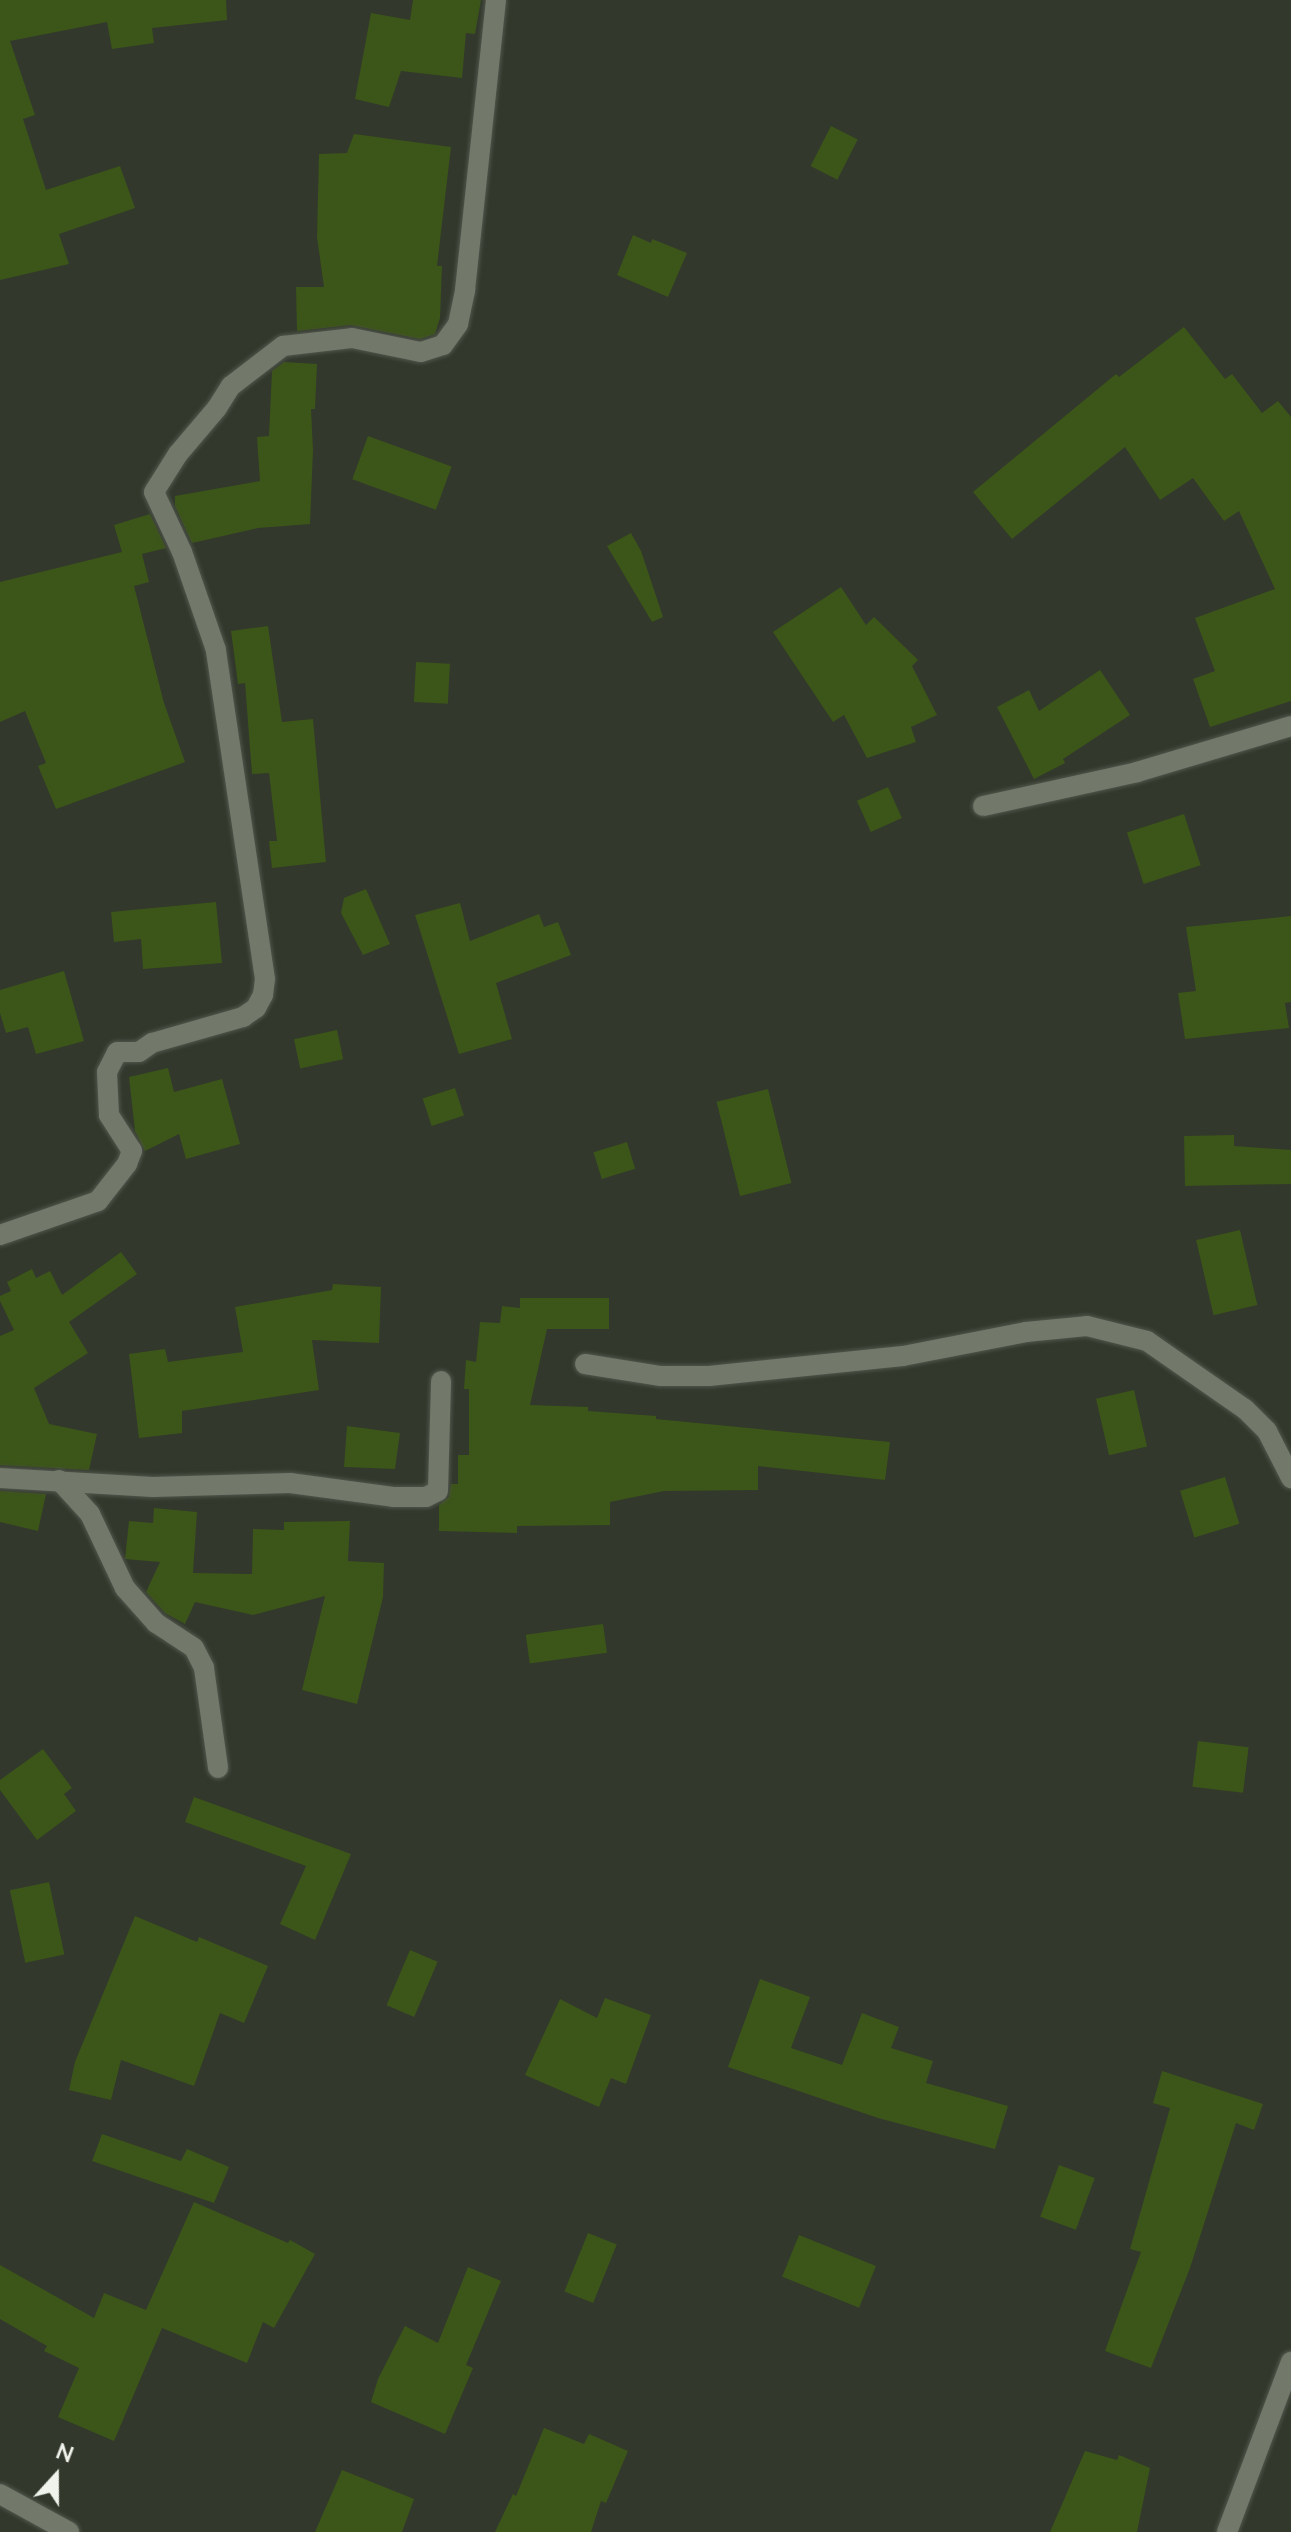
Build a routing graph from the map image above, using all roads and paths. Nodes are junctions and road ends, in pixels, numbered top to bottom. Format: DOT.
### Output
graph roads {
  1 [pos="496,0"];
  2 [pos="1291,726"];
  3 [pos="983,806"];
  4 [pos="0,1235"];
  5 [pos="585,1364"];
  6 [pos="441,1381"];
  7 [pos="0,1478"];
  8 [pos="1291,1478"];
  9 [pos="59,1480"];
  10 [pos="218,1768"];
  11 [pos="1291,2362"];
  12 [pos="0,2494"];
  13 [pos="69,2532"];
  14 [pos="1227,2532"];
  1 -- 4 [label="street"];
  2 -- 3 [label="street"];
  5 -- 8 [label="street"];
  6 -- 9 [label="street"];
  7 -- 9 [label="street"];
  9 -- 10 [label="street"];
  11 -- 14 [label="street"];
  12 -- 13 [label="street"];
}
